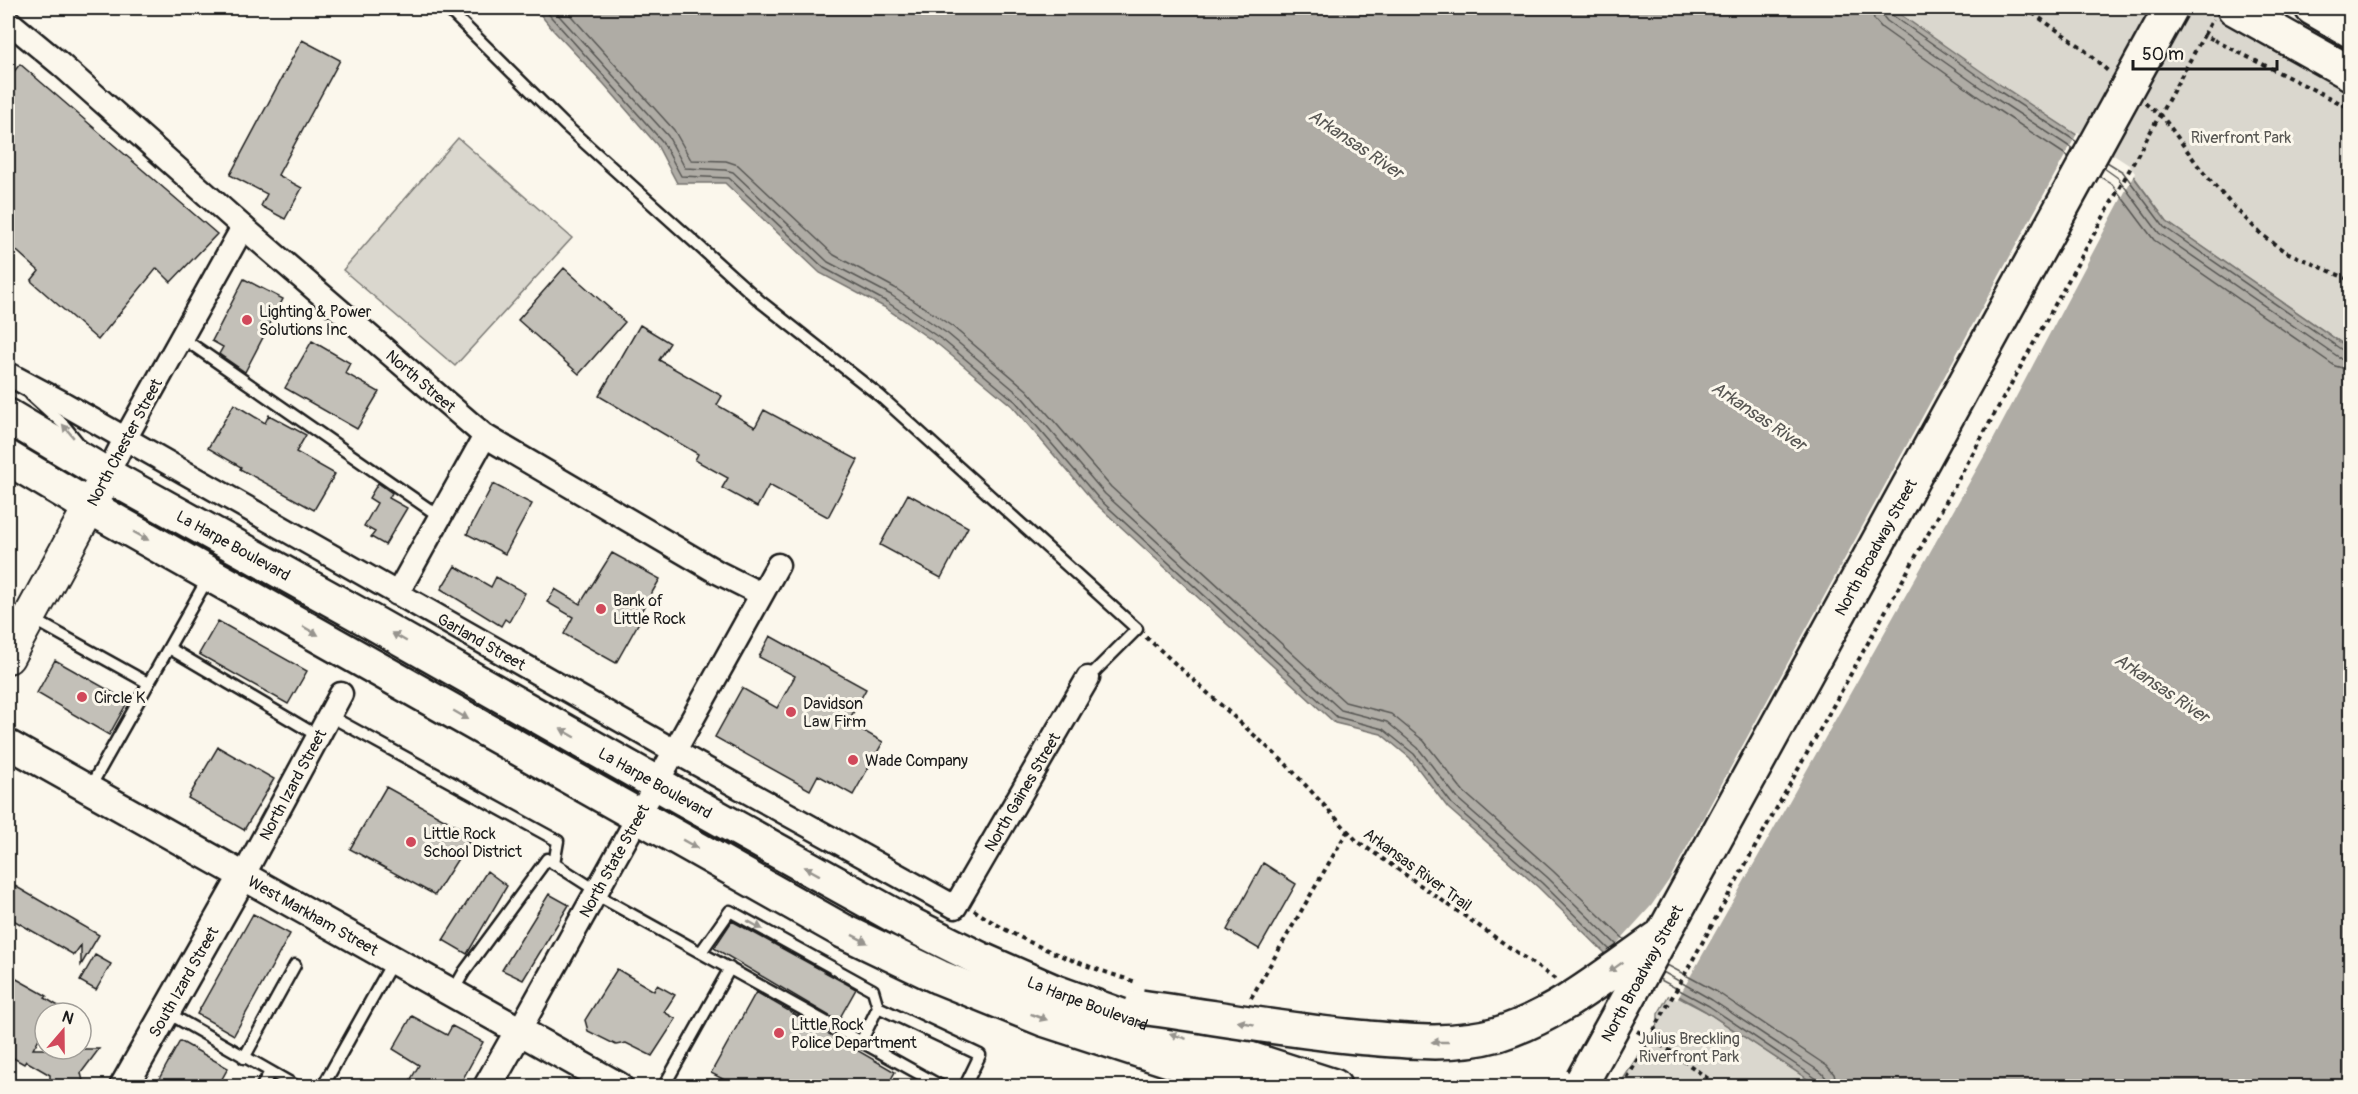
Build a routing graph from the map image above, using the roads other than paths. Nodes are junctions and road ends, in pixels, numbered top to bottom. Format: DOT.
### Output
graph roads {
  1 [pos="447,8"];
  2 [pos="2171,8"];
  3 [pos="2234,8"];
  4 [pos="2312,8"];
  5 [pos="8,21"];
  6 [pos="2350,30"];
  7 [pos="2350,73"];
  8 [pos="243,227"];
  9 [pos="180,337"];
  10 [pos="9,375"];
  11 [pos="8,416"];
  12 [pos="485,436"];
  13 [pos="125,439"];
  14 [pos="8,458"];
  15 [pos="107,475"];
  16 [pos="90,507"];
  17 [pos="439,516"];
  18 [pos="778,565"];
  19 [pos="210,575"];
  20 [pos="398,594"];
  21 [pos="761,594"];
  22 [pos="30,617"];
  23 [pos="169,648"];
  24 [pos="8,657"];
  25 [pos="1088,678"];
  26 [pos="148,683"];
  27 [pos="342,694"];
  28 [pos="330,716"];
  29 [pos="318,736"];
  30 [pos="8,744"];
  31 [pos="673,751"];
  32 [pos="655,783"];
  33 [pos="89,790"];
  34 [pos="639,816"];
  35 [pos="554,864"];
  36 [pos="243,876"];
  37 [pos="596,892"];
  38 [pos="864,899"];
  39 [pos="957,903"];
  40 [pos="1664,934"];
  41 [pos="701,952"];
  42 [pos="393,961"];
  43 [pos="295,964"];
  44 [pos="730,968"];
  45 [pos="452,993"];
  46 [pos="878,1007"];
  47 [pos="165,1012"];
  48 [pos="519,1031"];
  49 [pos="861,1042"];
  50 [pos="244,1058"];
  51 [pos="270,1072"];
  52 [pos="936,1085"];
  53 [pos="124,1086"];
  54 [pos="262,1086"];
  55 [pos="296,1086"];
  56 [pos="324,1086"];
  57 [pos="488,1086"];
  58 [pos="618,1086"];
  59 [pos="664,1086"];
  60 [pos="965,1086"];
  61 [pos="1249,1086"];
  62 [pos="1334,1086"];
  63 [pos="1579,1086"];
  1 -- 25 [label="lane"];
  2 -- 40 [label="main road, North Broadway Street, bridge"];
  3 -- 7 [label="main road"];
  4 -- 6 [label="main road"];
  5 -- 8 [label="street, North Street"];
  8 -- 9 [label="street, North Chester Street"];
  8 -- 12 [label="street, North Street"];
  9 -- 13 [label="street, North Chester Street"];
  9 -- 17 [label="lane"];
  10 -- 13 [label="street, Garland Street"];
  15 -- 10 [label="lane, Garland Street, one-way"];
  11 -- 15 [label="main road, La Harpe Boulevard"];
  12 -- 17 [label="street"];
  12 -- 21 [label="street, North Street"];
  13 -- 15 [label="street, North Chester Street"];
  13 -- 20 [label="street, Garland Street"];
  14 -- 16 [label="main road, La Harpe Boulevard"];
  15 -- 16 [label="main road, North Chester Street"];
  32 -- 15 [label="main road, La Harpe Boulevard, one-way"];
  16 -- 19 [label="main road, La Harpe Boulevard, one-way"];
  16 -- 22 [label="main road, North Chester Street"];
  17 -- 20 [label="street"];
  18 -- 21 [label="street, North State Street"];
  19 -- 23 [label="lane"];
  19 -- 34 [label="main road, La Harpe Boulevard, one-way"];
  20 -- 31 [label="street, Garland Street"];
  21 -- 31 [label="street, North State Street"];
  22 -- 24 [label="main road, North Chester Street"];
  22 -- 26 [label="lane"];
  23 -- 26 [label="lane"];
  23 -- 29 [label="lane"];
  25 -- 39 [label="street, North Gaines Street"];
  26 -- 33 [label="lane"];
  27 -- 28 [label="street, North Izard Street"];
  28 -- 29 [label="street, North Izard Street"];
  28 -- 35 [label="lane"];
  29 -- 36 [label="street, North Izard Street"];
  30 -- 33 [label="street, West Markham Street"];
  31 -- 32 [label="street, North State Street"];
  31 -- 39 [label="street, Garland Street"];
  32 -- 34 [label="street, North State Street"];
  38 -- 32 [label="main road, La Harpe Boulevard, one-way"];
  33 -- 36 [label="street, West Markham Street"];
  34 -- 37 [label="street, North State Street"];
  34 -- 61 [label="main road, La Harpe Boulevard, one-way"];
  35 -- 37 [label="lane"];
  35 -- 45 [label="lane"];
  36 -- 42 [label="street, West Markham Street"];
  36 -- 47 [label="street, South Izard Street"];
  37 -- 41 [label="lane"];
  37 -- 48 [label="street, North State Street"];
  40 -- 38 [label="main road, one-way, bridge"];
  62 -- 38 [label="main road, La Harpe Boulevard, one-way"];
  40 -- 63 [label="main road, North Broadway Street, bridge"];
  41 -- 44 [label="lane"];
  41 -- 46 [label="lane, one-way"];
  42 -- 45 [label="street, West Markham Street"];
  42 -- 56 [label="lane"];
  43 -- 50 [label="lane"];
  44 -- 49 [label="lane"];
  44 -- 59 [label="lane"];
  45 -- 48 [label="street, West Markham Street"];
  46 -- 49 [label="lane"];
  46 -- 60 [label="lane"];
  47 -- 50 [label="lane"];
  47 -- 53 [label="street, South Izard Street"];
  48 -- 57 [label="street"];
  48 -- 58 [label="street, West Markham Street"];
  49 -- 52 [label="lane"];
  50 -- 51 [label="lane"];
  51 -- 54 [label="lane"];
  51 -- 55 [label="lane"];
}
